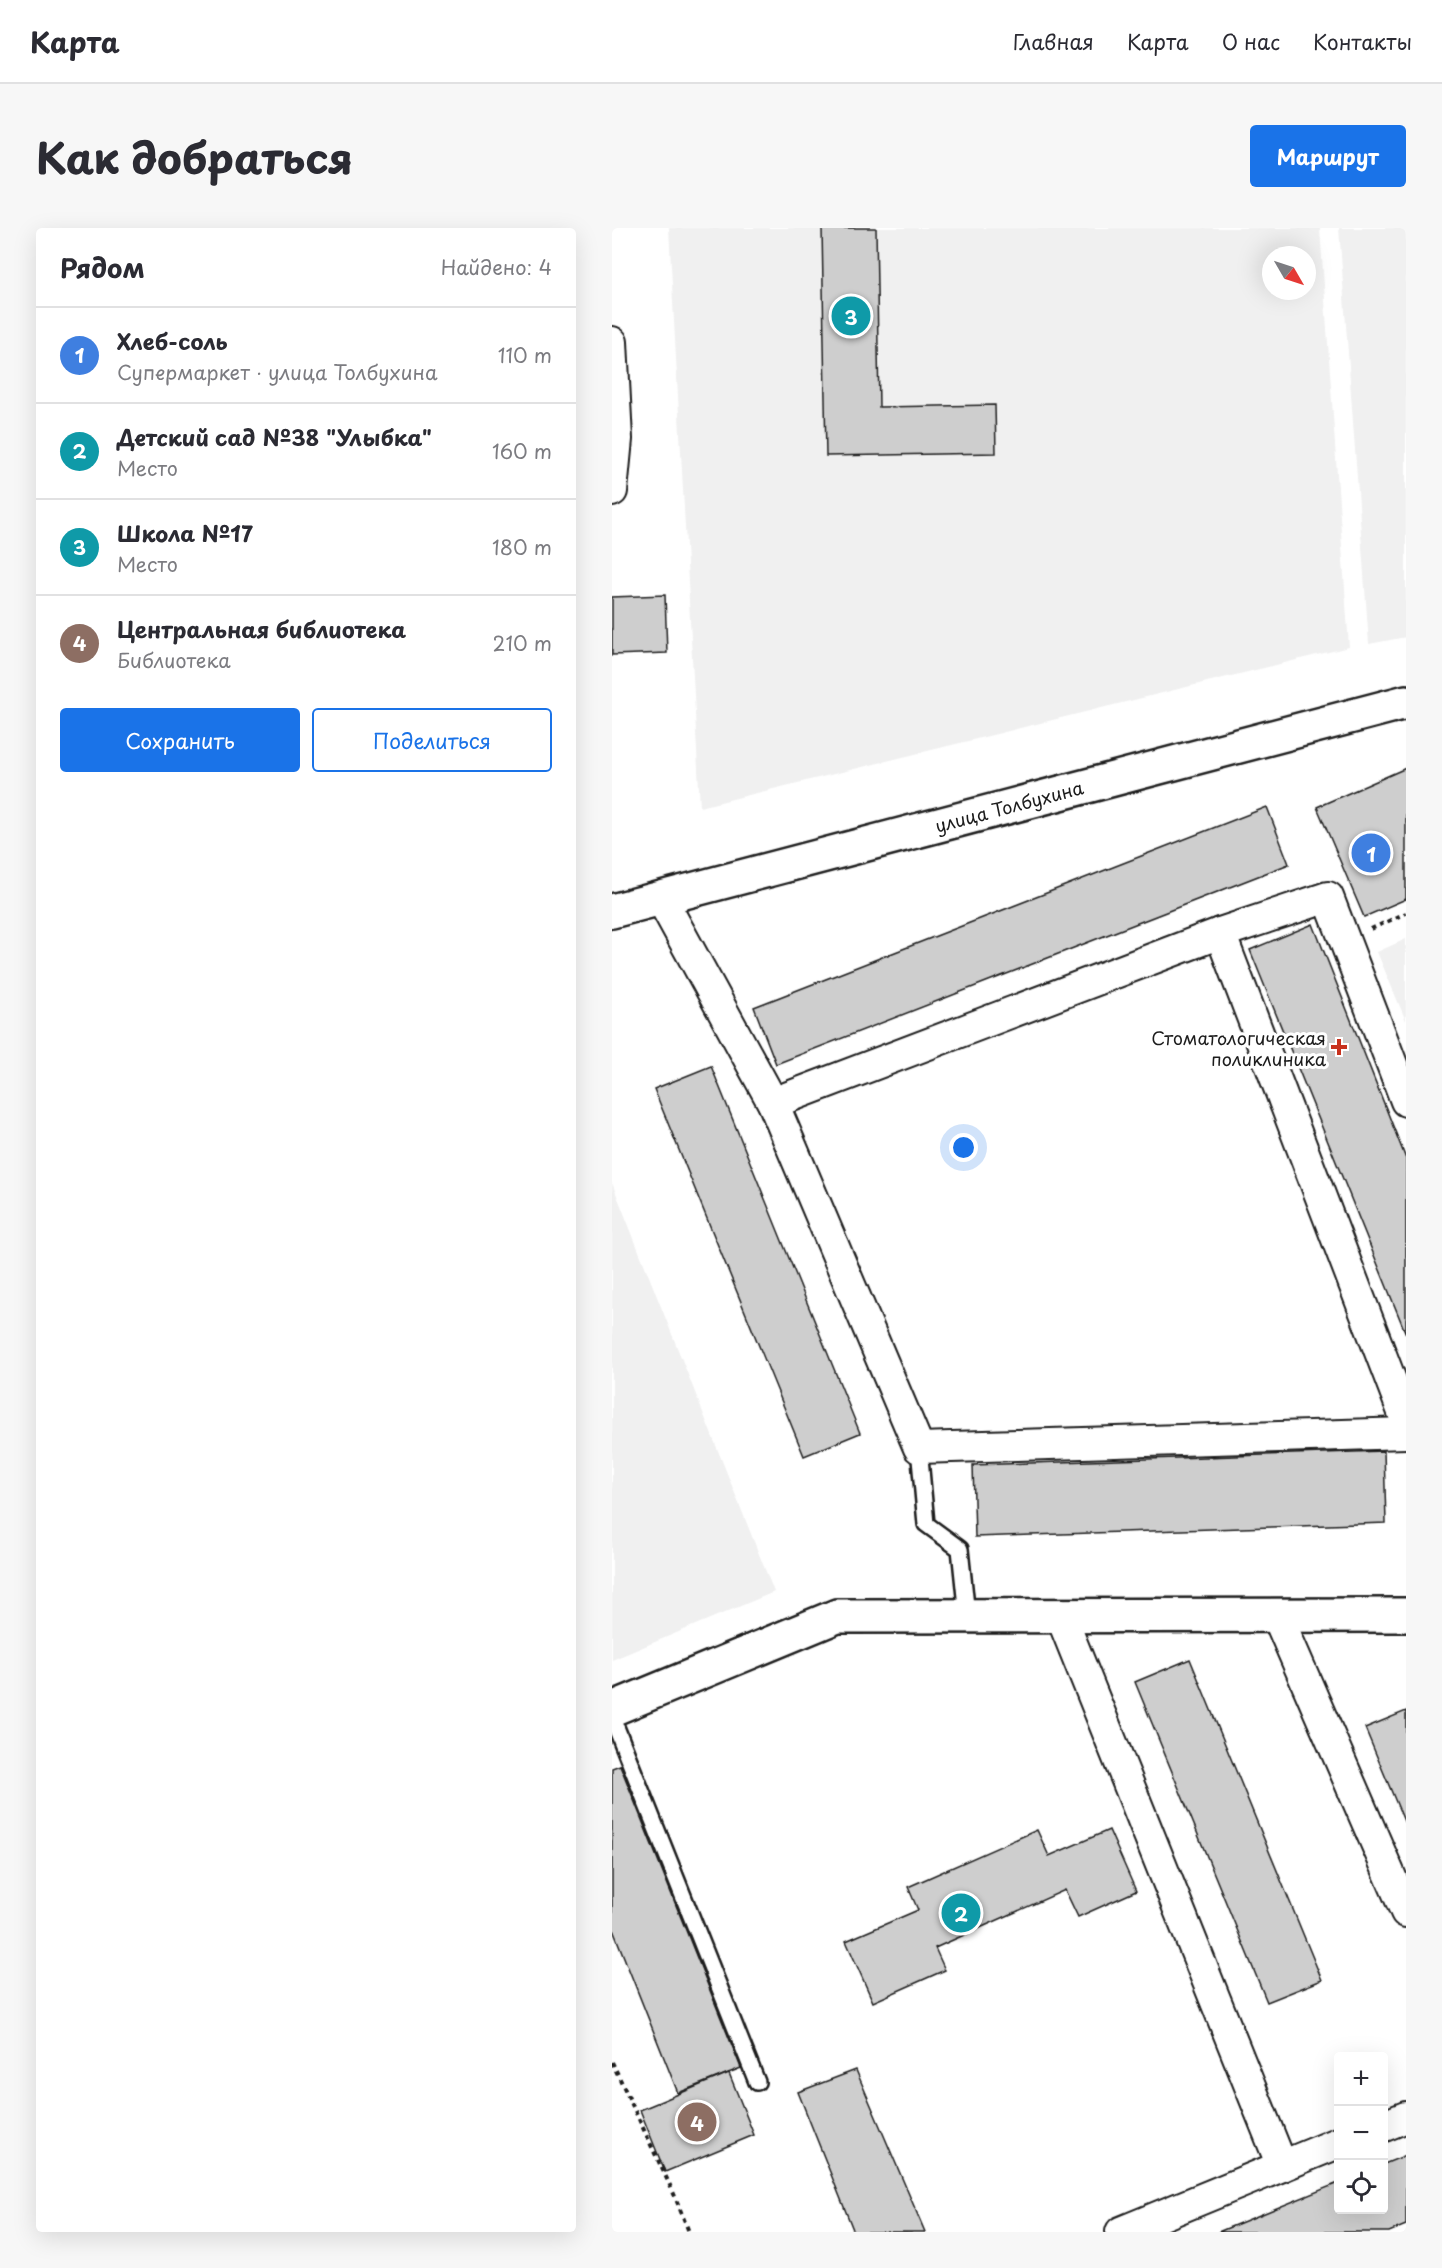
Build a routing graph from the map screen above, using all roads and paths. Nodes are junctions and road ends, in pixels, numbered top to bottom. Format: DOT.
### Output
graph roads {
  1 [pos="612,342"];
  2 [pos="612,490"];
  3 [pos="1406,702"];
  4 [pos="661,898"];
  5 [pos="612,911"];
  6 [pos="1220,933"];
  7 [pos="1406,1101"];
  8 [pos="773,1103"];
  9 [pos="1406,1420"];
  10 [pos="1406,1433"];
  11 [pos="919,1448"];
  12 [pos="1277,1615"];
  13 [pos="1406,1615"];
  14 [pos="967,1616"];
  15 [pos="1061,1616"];
  16 [pos="612,1709"];
  17 [pos="612,1717"];
  18 [pos="1406,1912"];
  19 [pos="612,2062"];
  20 [pos="757,2082"];
  21 [pos="1406,2117"];
  22 [pos="1388,2124"];
  23 [pos="1334,2145"];
  24 [pos="1282,2166"];
  25 [pos="689,2232"];
  26 [pos="1121,2232"];
  1 -- 2 [label="street"];
  3 -- 4 [label="street, улица Толбухина"];
  4 -- 5 [label="street, улица Толбухина"];
  4 -- 8 [label="street"];
  6 -- 7 [label="street"];
  6 -- 8 [label="street"];
  6 -- 9 [label="street"];
  8 -- 11 [label="street"];
  10 -- 11 [label="street"];
  11 -- 14 [label="lane"];
  12 -- 13 [label="street"];
  12 -- 15 [label="street"];
  12 -- 18 [label="street"];
  14 -- 15 [label="street"];
  14 -- 16 [label="street"];
  15 -- 24 [label="street"];
  17 -- 20 [label="lane"];
  19 -- 25 [label="path"];
  21 -- 22 [label="street"];
  23 -- 24 [label="street"];
  24 -- 26 [label="street"];
}
